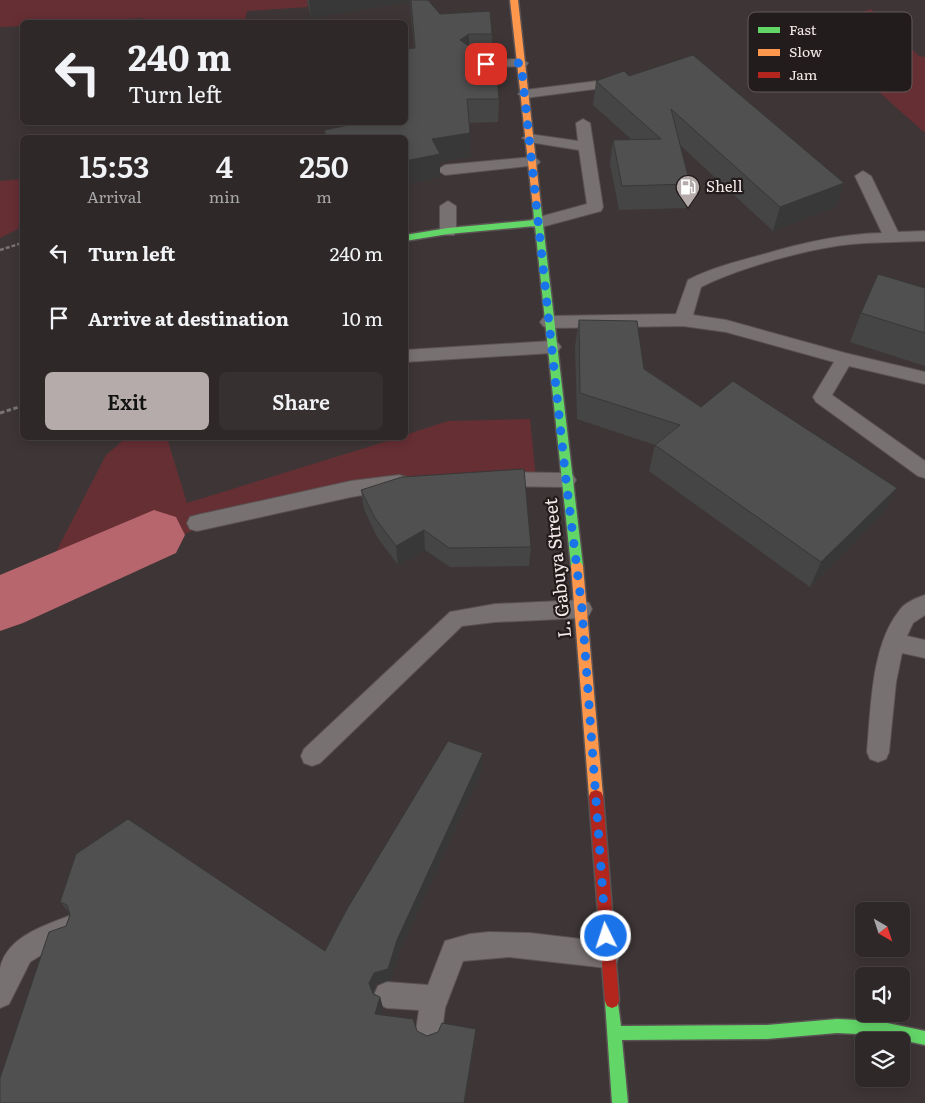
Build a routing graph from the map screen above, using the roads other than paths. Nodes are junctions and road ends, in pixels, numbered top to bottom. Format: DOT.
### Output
graph roads {
  1 [pos="514,0"];
  2 [pos="522,68"];
  3 [pos="471,70"];
  4 [pos="633,81"];
  5 [pos="525,94"];
  6 [pos="583,123"];
  7 [pos="529,138"];
  8 [pos="588,147"];
  9 [pos="532,162"];
  10 [pos="445,170"];
  11 [pos="863,176"];
  12 [pos="448,206"];
  13 [pos="538,222"];
  14 [pos="448,231"];
  15 [pos="925,236"];
  16 [pos="892,237"];
  17 [pos="408,238"];
  18 [pos="683,320"];
  19 [pos="549,322"];
  20 [pos="552,347"];
  21 [pos="408,356"];
  22 [pos="845,359"];
  23 [pos="925,378"];
  24 [pos="925,471"];
  25 [pos="566,477"];
  26 [pos="481,479"];
  27 [pos="414,481"];
  28 [pos="197,522"];
  29 [pos="925,604"];
  30 [pos="582,609"];
  31 [pos="895,642"];
  32 [pos="925,649"];
  33 [pos="878,752"];
  34 [pos="312,756"];
  35 [pos="69,928"];
  36 [pos="607,955"];
  37 [pos="387,995"];
  38 [pos="0,996"];
  39 [pos="435,998"];
  40 [pos="429,1031"];
  41 [pos="614,1033"];
  42 [pos="925,1038"];
  43 [pos="620,1103"];
  1 -- 2 [label="street, L. Gabuya Street"];
  2 -- 3 [label="lane"];
  2 -- 5 [label="street, L. Gabuya Street"];
  4 -- 5 [label="lane"];
  5 -- 7 [label="street, L. Gabuya Street"];
  6 -- 8 [label="lane"];
  7 -- 8 [label="lane"];
  7 -- 9 [label="street, L. Gabuya Street"];
  8 -- 13 [label="lane"];
  9 -- 10 [label="lane"];
  9 -- 13 [label="street, L. Gabuya Street"];
  11 -- 16 [label="lane"];
  12 -- 14 [label="lane"];
  13 -- 14 [label="street"];
  13 -- 19 [label="street, L. Gabuya Street"];
  14 -- 17 [label="street"];
  15 -- 16 [label="lane"];
  16 -- 18 [label="lane"];
  18 -- 19 [label="lane"];
  18 -- 22 [label="lane"];
  19 -- 20 [label="street, L. Gabuya Street"];
  20 -- 21 [label="lane"];
  20 -- 25 [label="street, L. Gabuya Street"];
  22 -- 23 [label="lane"];
  22 -- 24 [label="lane"];
  25 -- 26 [label="lane"];
  25 -- 30 [label="street, L. Gabuya Street"];
  27 -- 28 [label="lane"];
  29 -- 31 [label="lane"];
  30 -- 34 [label="lane"];
  30 -- 36 [label="street, L. Gabuya Street"];
  31 -- 32 [label="lane"];
  31 -- 33 [label="lane"];
  35 -- 38 [label="lane"];
  36 -- 39 [label="lane"];
  36 -- 41 [label="street, L. Gabuya Street"];
  37 -- 39 [label="lane"];
  39 -- 40 [label="lane"];
  41 -- 42 [label="street"];
  41 -- 43 [label="street, L. Gabuya Street"];
}
